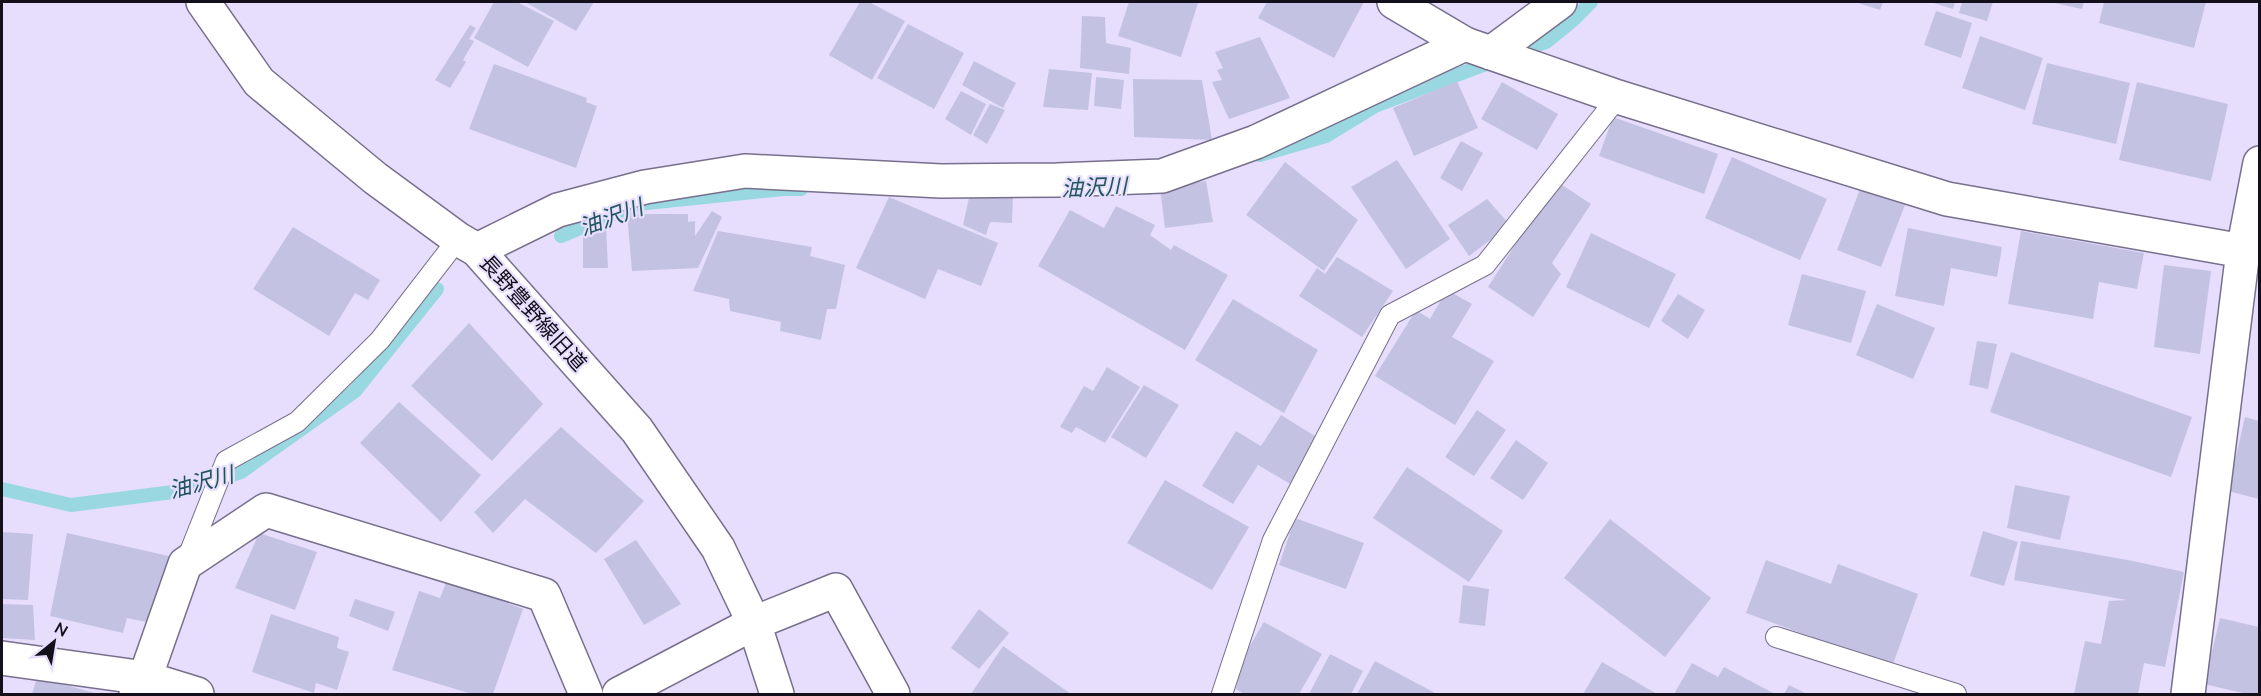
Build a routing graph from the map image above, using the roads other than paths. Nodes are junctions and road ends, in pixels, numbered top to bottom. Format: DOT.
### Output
graph roads {
  1 [pos="203,2"];
  2 [pos="1394,2"];
  3 [pos="1560,2"];
  4 [pos="1489,52"];
  5 [pos="1618,97"];
  6 [pos="2259,163"];
  7 [pos="467,244"];
  8 [pos="2243,250"];
  9 [pos="2246,345"];
  10 [pos="185,564"];
  11 [pos="754,623"];
  12 [pos="1776,637"];
  13 [pos="2,658"];
  14 [pos="141,686"];
  15 [pos="198,694"];
  16 [pos="586,694"];
  17 [pos="619,694"];
  18 [pos="777,694"];
  19 [pos="893,694"];
  20 [pos="1222,694"];
  21 [pos="1956,694"];
  22 [pos="2188,694"];
  1 -- 7 [label="street, 長野豊野線旧道"];
  2 -- 4 [label="street"];
  3 -- 4 [label="street"];
  4 -- 5 [label="street"];
  4 -- 7 [label="street"];
  5 -- 8 [label="street"];
  5 -- 20 [label="lane"];
  6 -- 8 [label="street"];
  7 -- 10 [label="lane"];
  7 -- 11 [label="street, 長野豊野線旧道"];
  8 -- 9 [label="street"];
  9 -- 22 [label="street"];
  10 -- 14 [label="street"];
  10 -- 16 [label="street"];
  11 -- 17 [label="street"];
  11 -- 18 [label="street, 長野豊野線旧道"];
  11 -- 19 [label="street"];
  12 -- 21 [label="lane"];
  13 -- 14 [label="street"];
  14 -- 15 [label="street"];
}
